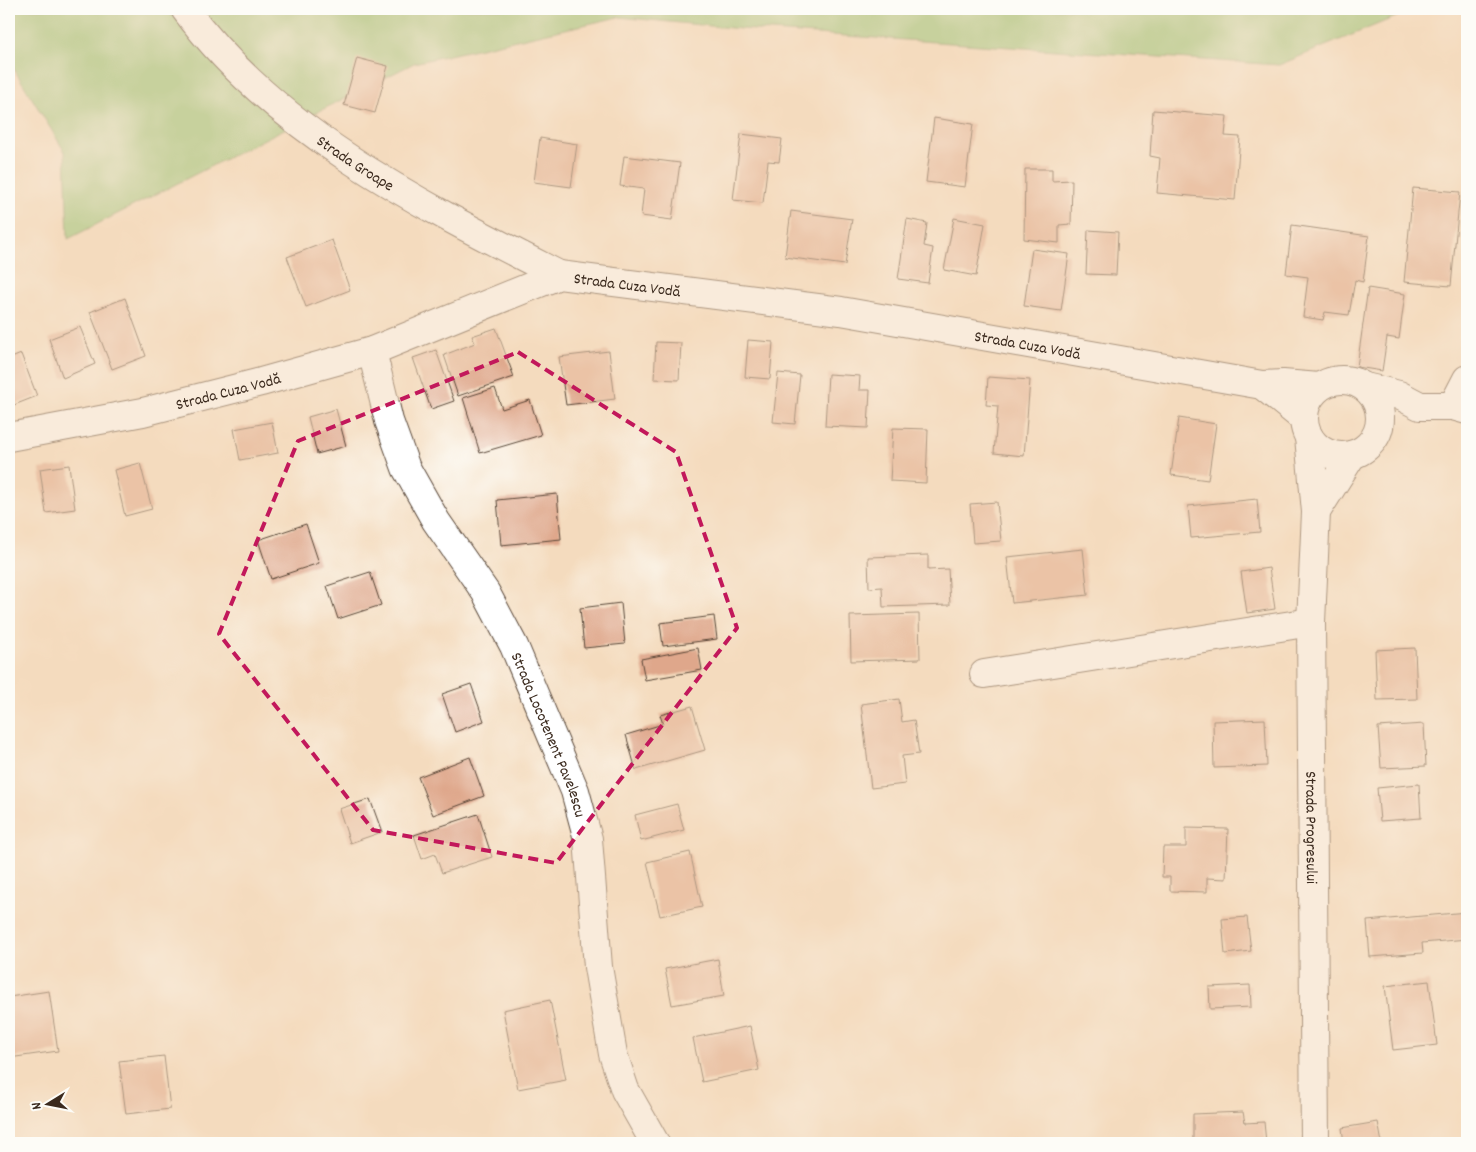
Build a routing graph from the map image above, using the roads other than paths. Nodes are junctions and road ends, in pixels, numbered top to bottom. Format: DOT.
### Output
graph roads {
  1 [pos="185,9"];
  2 [pos="559,275"];
  3 [pos="372,350"];
  4 [pos="1467,379"];
  5 [pos="1262,385"];
  6 [pos="1319,387"];
  7 [pos="1364,388"];
  8 [pos="1420,406"];
  9 [pos="1460,408"];
  10 [pos="1306,428"];
  11 [pos="1377,432"];
  12 [pos="9,437"];
  13 [pos="1352,455"];
  14 [pos="1316,512"];
  15 [pos="1311,622"];
  16 [pos="984,674"];
  17 [pos="655,1143"];
  18 [pos="1315,1143"];
  1 -- 2 [label="street, Strada Groape"];
  2 -- 3 [label="street, Strada Cuza Vodă"];
  2 -- 5 [label="street, Strada Cuza Vodă"];
  3 -- 12 [label="street, Strada Cuza Vodă"];
  3 -- 17 [label="street, Strada Locotenent Pavelescu"];
  4 -- 9 [label="street"];
  5 -- 6 [label="street, Strada Cuza Vodă"];
  5 -- 10 [label="street, Strada Cuza Vodă"];
  6 -- 7 [label="street"];
  6 -- 10 [label="street"];
  7 -- 8 [label="street"];
  7 -- 11 [label="street"];
  8 -- 9 [label="street"];
  8 -- 11 [label="street"];
  10 -- 13 [label="street"];
  10 -- 14 [label="street, Strada Progresului"];
  11 -- 13 [label="street"];
  13 -- 14 [label="street, Strada Progresului"];
  14 -- 15 [label="street, Strada Progresului"];
  15 -- 16 [label="street"];
  15 -- 18 [label="street, Strada Progresului"];
}
